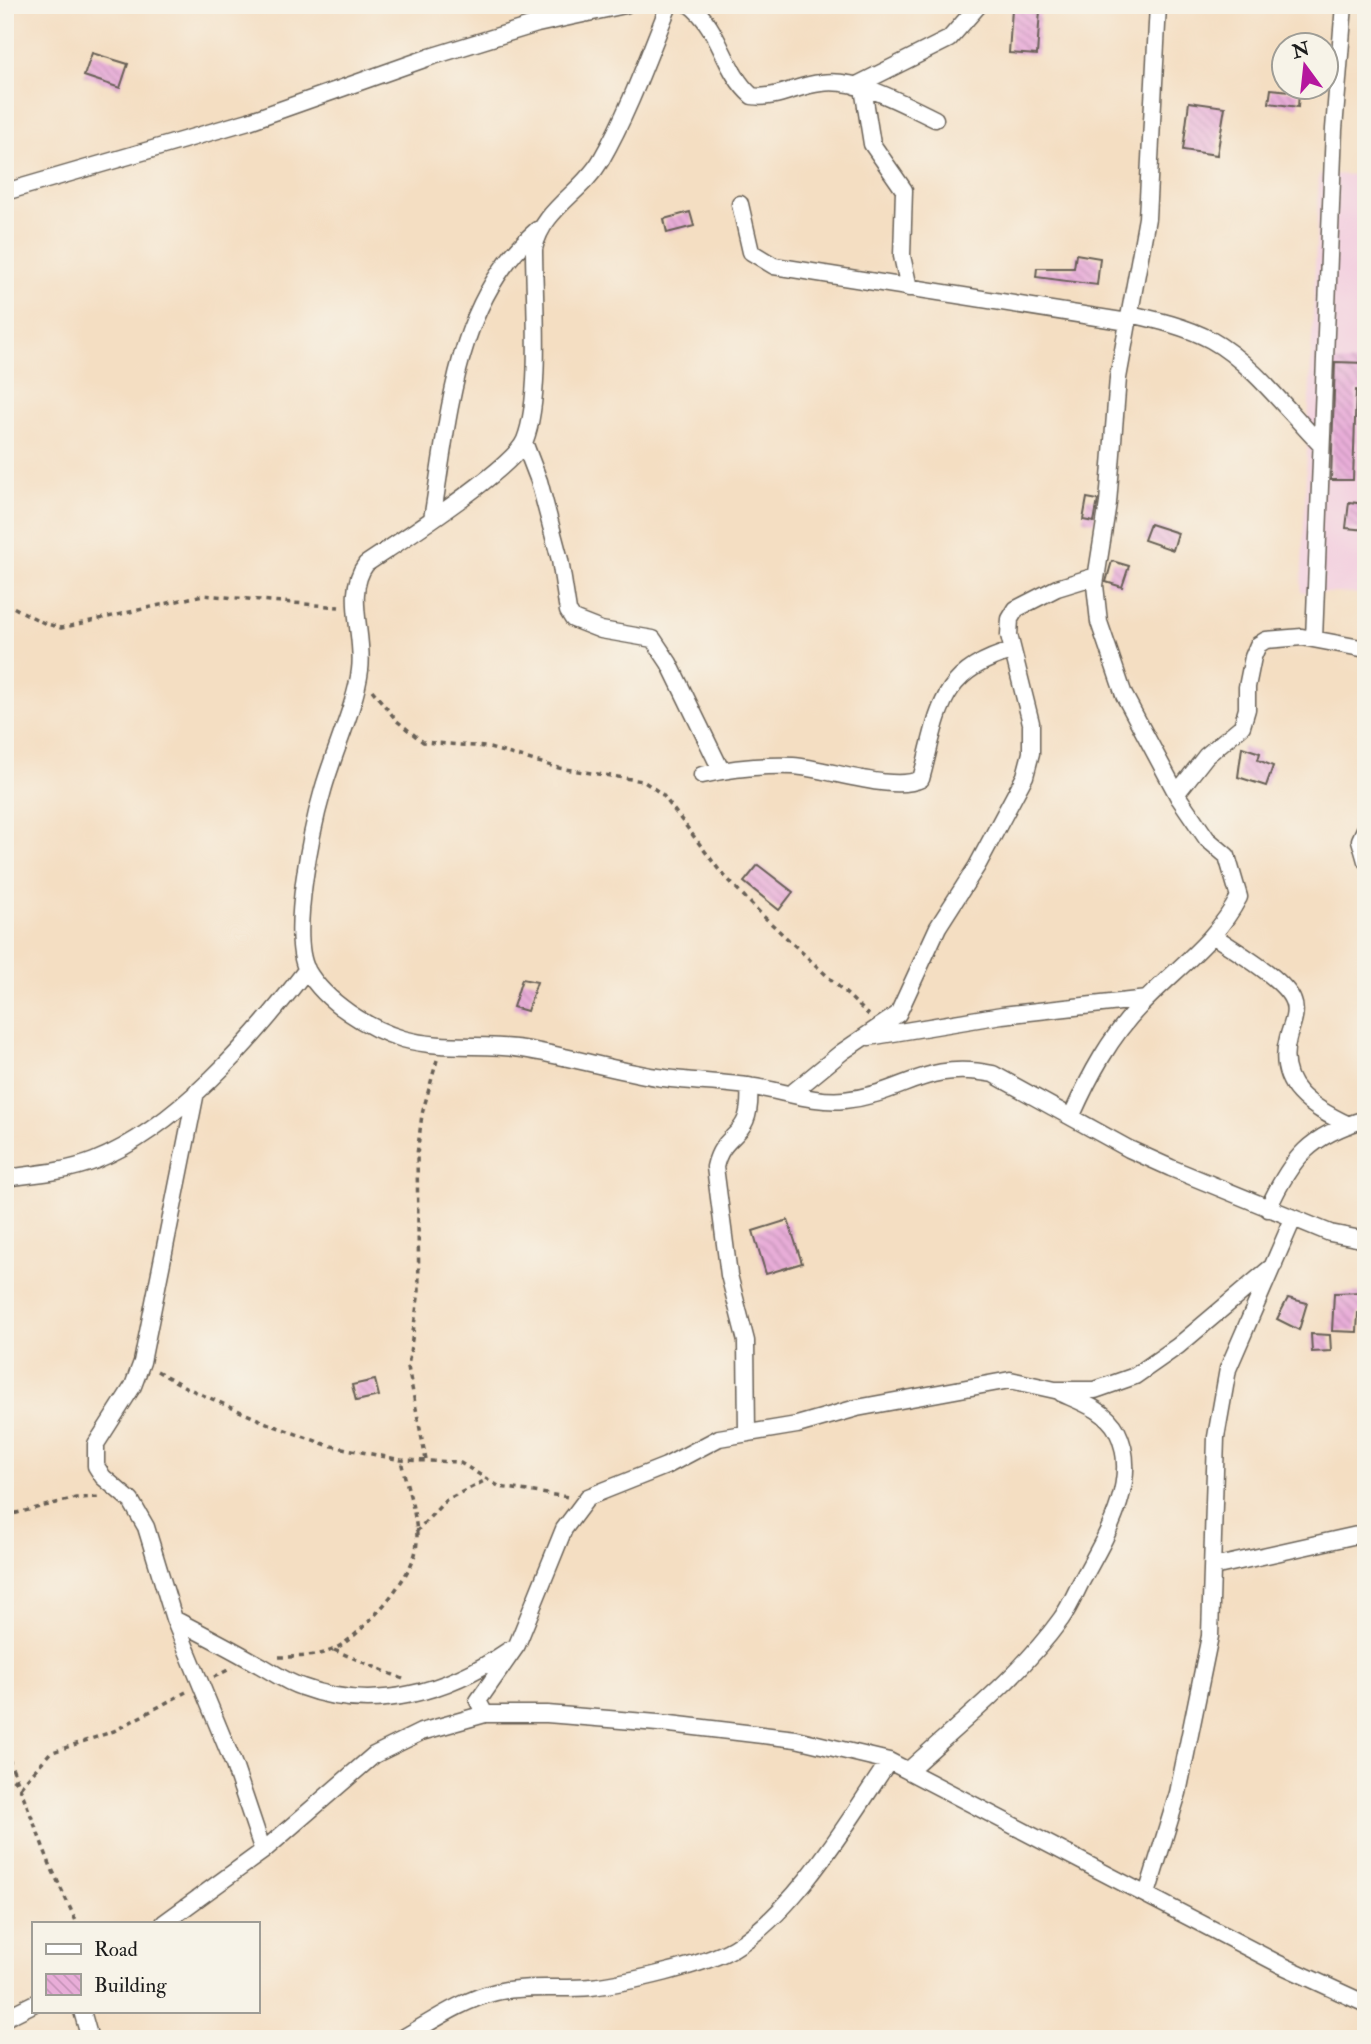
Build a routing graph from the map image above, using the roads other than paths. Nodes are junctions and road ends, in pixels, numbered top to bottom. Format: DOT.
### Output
graph roads {
  1 [pos="625,5"];
  2 [pos="669,5"];
  3 [pos="691,5"];
  4 [pos="979,5"];
  5 [pos="1158,5"];
  6 [pos="1344,5"];
  7 [pos="859,87"];
  8 [pos="935,119"];
  9 [pos="5,192"];
  10 [pos="740,204"];
  11 [pos="537,230"];
  12 [pos="909,288"];
  13 [pos="1129,318"];
  14 [pos="524,442"];
  15 [pos="1320,444"];
  16 [pos="432,519"];
  17 [pos="1096,576"];
  18 [pos="1314,639"];
  19 [pos="1366,649"];
  20 [pos="1012,651"];
  21 [pos="721,770"];
  22 [pos="702,775"];
  23 [pos="1177,793"];
  24 [pos="1366,827"];
  25 [pos="1366,861"];
  26 [pos="1214,936"];
  27 [pos="307,969"];
  28 [pos="1147,999"];
  29 [pos="862,1038"];
  30 [pos="749,1086"];
  31 [pos="196,1092"];
  32 [pos="792,1093"];
  33 [pos="1072,1115"];
  34 [pos="1366,1119"];
  35 [pos="1349,1125"];
  36 [pos="5,1178"];
  37 [pos="1268,1209"];
  38 [pos="1293,1219"];
  39 [pos="1366,1240"];
  40 [pos="1274,1265"];
  41 [pos="1055,1390"];
  42 [pos="747,1433"];
  43 [pos="1366,1533"];
  44 [pos="1213,1567"];
  45 [pos="174,1619"];
  46 [pos="517,1645"];
  47 [pos="485,1714"];
  48 [pos="890,1761"];
  49 [pos="909,1770"];
  50 [pos="263,1851"];
  51 [pos="1147,1894"];
  52 [pos="165,1922"];
  53 [pos="32,2004"];
  54 [pos="1366,2004"];
  55 [pos="82,2012"];
  56 [pos="5,2018"];
  57 [pos="90,2039"];
  58 [pos="401,2039"];
  1 -- 9 [label="street"];
  2 -- 11 [label="street"];
  3 -- 7 [label="street"];
  4 -- 7 [label="street"];
  5 -- 13 [label="street"];
  6 -- 15 [label="street"];
  7 -- 8 [label="street"];
  7 -- 12 [label="street"];
  10 -- 12 [label="street"];
  11 -- 14 [label="street"];
  11 -- 16 [label="street"];
  12 -- 13 [label="street"];
  13 -- 15 [label="street"];
  13 -- 17 [label="street"];
  14 -- 16 [label="street"];
  14 -- 21 [label="street"];
  15 -- 18 [label="street"];
  16 -- 27 [label="street"];
  17 -- 20 [label="street"];
  17 -- 23 [label="street"];
  18 -- 19 [label="street"];
  18 -- 23 [label="street"];
  20 -- 21 [label="street"];
  20 -- 29 [label="street"];
  21 -- 22 [label="street"];
  23 -- 26 [label="street"];
  24 -- 25 [label="street"];
  26 -- 28 [label="street"];
  26 -- 35 [label="street"];
  27 -- 30 [label="street"];
  27 -- 31 [label="street"];
  28 -- 29 [label="street"];
  28 -- 33 [label="street"];
  29 -- 32 [label="street"];
  30 -- 32 [label="street"];
  30 -- 42 [label="street"];
  31 -- 36 [label="street"];
  31 -- 45 [label="street"];
  32 -- 33 [label="street"];
  33 -- 37 [label="street"];
  34 -- 35 [label="street"];
  35 -- 37 [label="street"];
  37 -- 38 [label="street"];
  38 -- 39 [label="street"];
  38 -- 40 [label="street"];
  40 -- 41 [label="street"];
  40 -- 44 [label="street"];
  41 -- 42 [label="street"];
  41 -- 49 [label="street"];
  42 -- 46 [label="street"];
  43 -- 44 [label="street"];
  44 -- 51 [label="street"];
  45 -- 46 [label="street"];
  45 -- 50 [label="street"];
  46 -- 47 [label="street"];
  47 -- 48 [label="street"];
  47 -- 50 [label="street"];
  48 -- 49 [label="street"];
  48 -- 58 [label="street"];
  49 -- 51 [label="street"];
  50 -- 52 [label="street"];
  51 -- 54 [label="street"];
  53 -- 56 [label="street"];
  55 -- 57 [label="street"];
}
